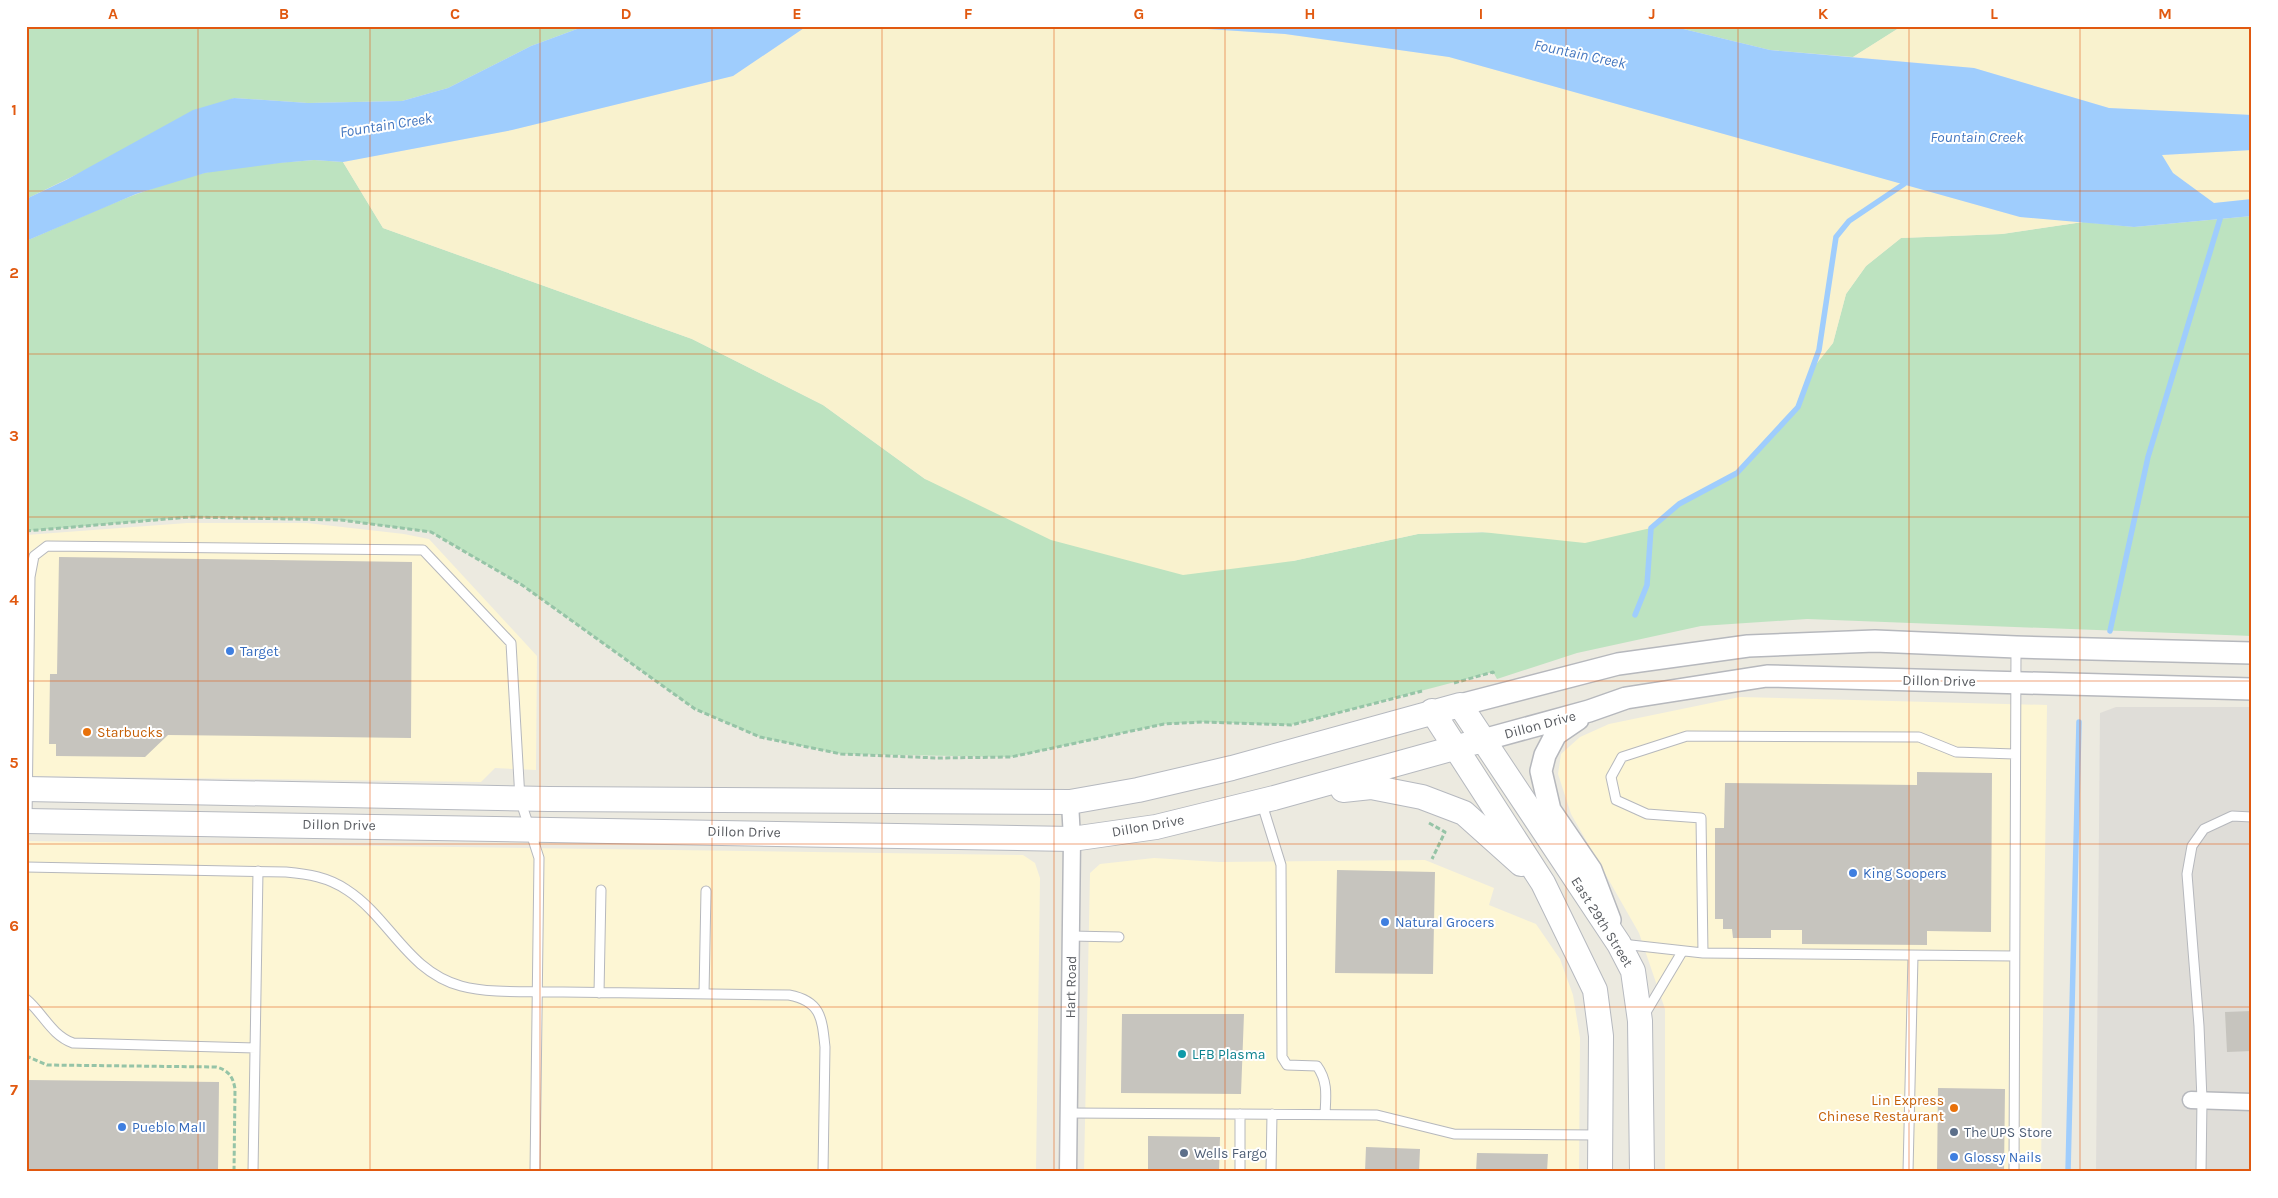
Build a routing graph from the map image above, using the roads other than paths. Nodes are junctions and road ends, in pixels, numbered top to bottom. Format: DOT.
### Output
graph roads {
  1 [pos="2016,647"];
  2 [pos="2252,653"];
  3 [pos="2015,682"];
  4 [pos="2252,689"];
  5 [pos="1430,701"];
  6 [pos="1460,705"];
  7 [pos="1590,711"];
  8 [pos="1483,740"];
  9 [pos="1457,748"];
  10 [pos="2014,754"];
  11 [pos="27,788"];
  12 [pos="520,799"];
  13 [pos="1268,800"];
  14 [pos="1070,802"];
  15 [pos="2252,817"];
  16 [pos="27,821"];
  17 [pos="529,828"];
  18 [pos="1072,839"];
  19 [pos="26,867"];
  20 [pos="258,871"];
  21 [pos="1543,883"];
  22 [pos="601,890"];
  23 [pos="706,891"];
  24 [pos="1071,936"];
  25 [pos="1119,937"];
  26 [pos="1619,944"];
  27 [pos="1682,952"];
  28 [pos="1703,953"];
  29 [pos="1913,956"];
  30 [pos="2014,956"];
  31 [pos="538,991"];
  32 [pos="599,992"];
  33 [pos="704,994"];
  34 [pos="26,999"];
  35 [pos="1640,1021"];
  36 [pos="255,1048"];
  37 [pos="2197,1100"];
  38 [pos="2252,1102"];
  39 [pos="1069,1113"];
  40 [pos="1240,1114"];
  41 [pos="1272,1114"];
  42 [pos="1325,1114"];
  43 [pos="1601,1135"];
  44 [pos="1240,1169"];
  45 [pos="253,1172"];
  46 [pos="535,1172"];
  47 [pos="823,1172"];
  48 [pos="1068,1172"];
  49 [pos="1271,1172"];
  50 [pos="1600,1172"];
  51 [pos="1642,1172"];
  52 [pos="1908,1172"];
  53 [pos="2014,1172"];
  54 [pos="2201,1172"];
  1 -- 2 [label="street"];
  1 -- 3 [label="lane"];
  1 -- 6 [label="street"];
  3 -- 4 [label="street, Dillon Drive"];
  3 -- 7 [label="street, Dillon Drive"];
  3 -- 10 [label="lane"];
  5 -- 6 [label="main road"];
  5 -- 9 [label="main road"];
  5 -- 14 [label="main road"];
  6 -- 8 [label="main road, East 29th Street"];
  7 -- 8 [label="street, Dillon Drive"];
  7 -- 26 [label="street"];
  8 -- 9 [label="main road, Dillon Drive"];
  8 -- 26 [label="main road, East 29th Street"];
  9 -- 13 [label="main road, Dillon Drive"];
  9 -- 21 [label="main road"];
  10 -- 28 [label="lane"];
  10 -- 30 [label="lane"];
  11 -- 12 [label="main road"];
  11 -- 12 [label="lane"];
  11 -- 16 [label="lane"];
  12 -- 14 [label="main road"];
  12 -- 17 [label="lane"];
  13 -- 18 [label="main road, Dillon Drive"];
  13 -- 21 [label="main road"];
  13 -- 42 [label="lane"];
  14 -- 18 [label="street, Hart Road"];
  15 -- 37 [label="lane"];
  16 -- 17 [label="main road, Dillon Drive"];
  17 -- 18 [label="main road, Dillon Drive"];
  17 -- 31 [label="lane"];
  18 -- 24 [label="street, Hart Road"];
  19 -- 20 [label="lane"];
  20 -- 31 [label="lane"];
  20 -- 36 [label="lane"];
  21 -- 43 [label="main road"];
  22 -- 32 [label="lane"];
  23 -- 33 [label="lane"];
  24 -- 25 [label="lane"];
  24 -- 39 [label="street, Hart Road"];
  26 -- 27 [label="lane"];
  26 -- 35 [label="main road, East 29th Street"];
  27 -- 28 [label="lane"];
  27 -- 35 [label="lane"];
  28 -- 29 [label="lane"];
  29 -- 30 [label="lane"];
  29 -- 52 [label="lane"];
  30 -- 53 [label="lane"];
  31 -- 32 [label="lane"];
  31 -- 46 [label="lane"];
  32 -- 33 [label="lane"];
  33 -- 47 [label="lane"];
  34 -- 36 [label="lane"];
  35 -- 51 [label="main road, East 29th Street"];
  36 -- 45 [label="lane"];
  37 -- 38 [label="street"];
  37 -- 54 [label="lane"];
  39 -- 40 [label="lane"];
  39 -- 48 [label="street, Hart Road"];
  40 -- 41 [label="lane"];
  40 -- 44 [label="lane"];
  41 -- 42 [label="lane"];
  41 -- 49 [label="lane"];
  42 -- 43 [label="lane"];
  43 -- 50 [label="main road"];
}
